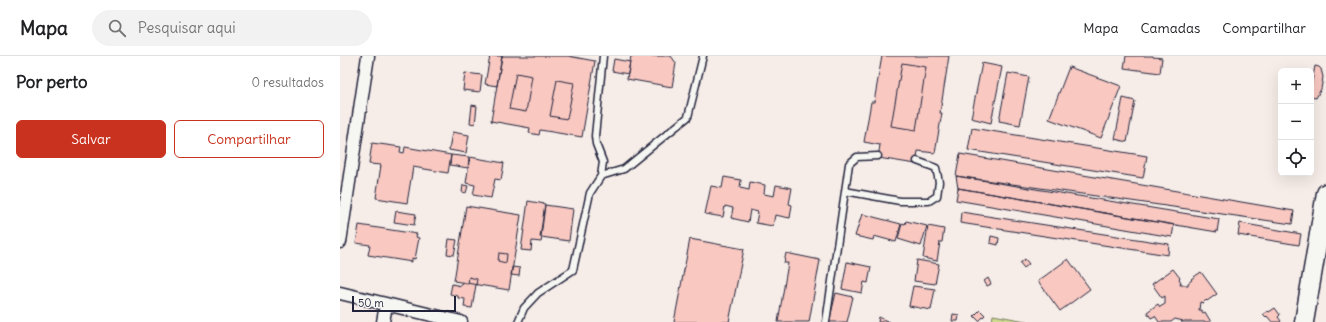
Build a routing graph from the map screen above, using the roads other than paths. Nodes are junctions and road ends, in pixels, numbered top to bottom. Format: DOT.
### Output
graph roads {
  1 [pos="368,56"];
  2 [pos="603,56"];
  3 [pos="703,56"];
  4 [pos="878,156"];
  5 [pos="917,161"];
  6 [pos="601,176"];
  7 [pos="845,190"];
  8 [pos="1326,193"];
  9 [pos="340,242"];
  10 [pos="1320,259"];
  11 [pos="340,294"];
  12 [pos="386,304"];
  13 [pos="383,322"];
  14 [pos="461,322"];
  15 [pos="518,322"];
  16 [pos="826,322"];
  17 [pos="1304,322"];
  1 -- 9 [label="street"];
  2 -- 6 [label="lane"];
  3 -- 6 [label="lane"];
  4 -- 7 [label="lane"];
  5 -- 7 [label="lane"];
  6 -- 15 [label="lane"];
  7 -- 16 [label="lane"];
  8 -- 10 [label="street"];
  10 -- 17 [label="street"];
  11 -- 12 [label="street"];
  12 -- 13 [label="street"];
  12 -- 14 [label="street"];
}
